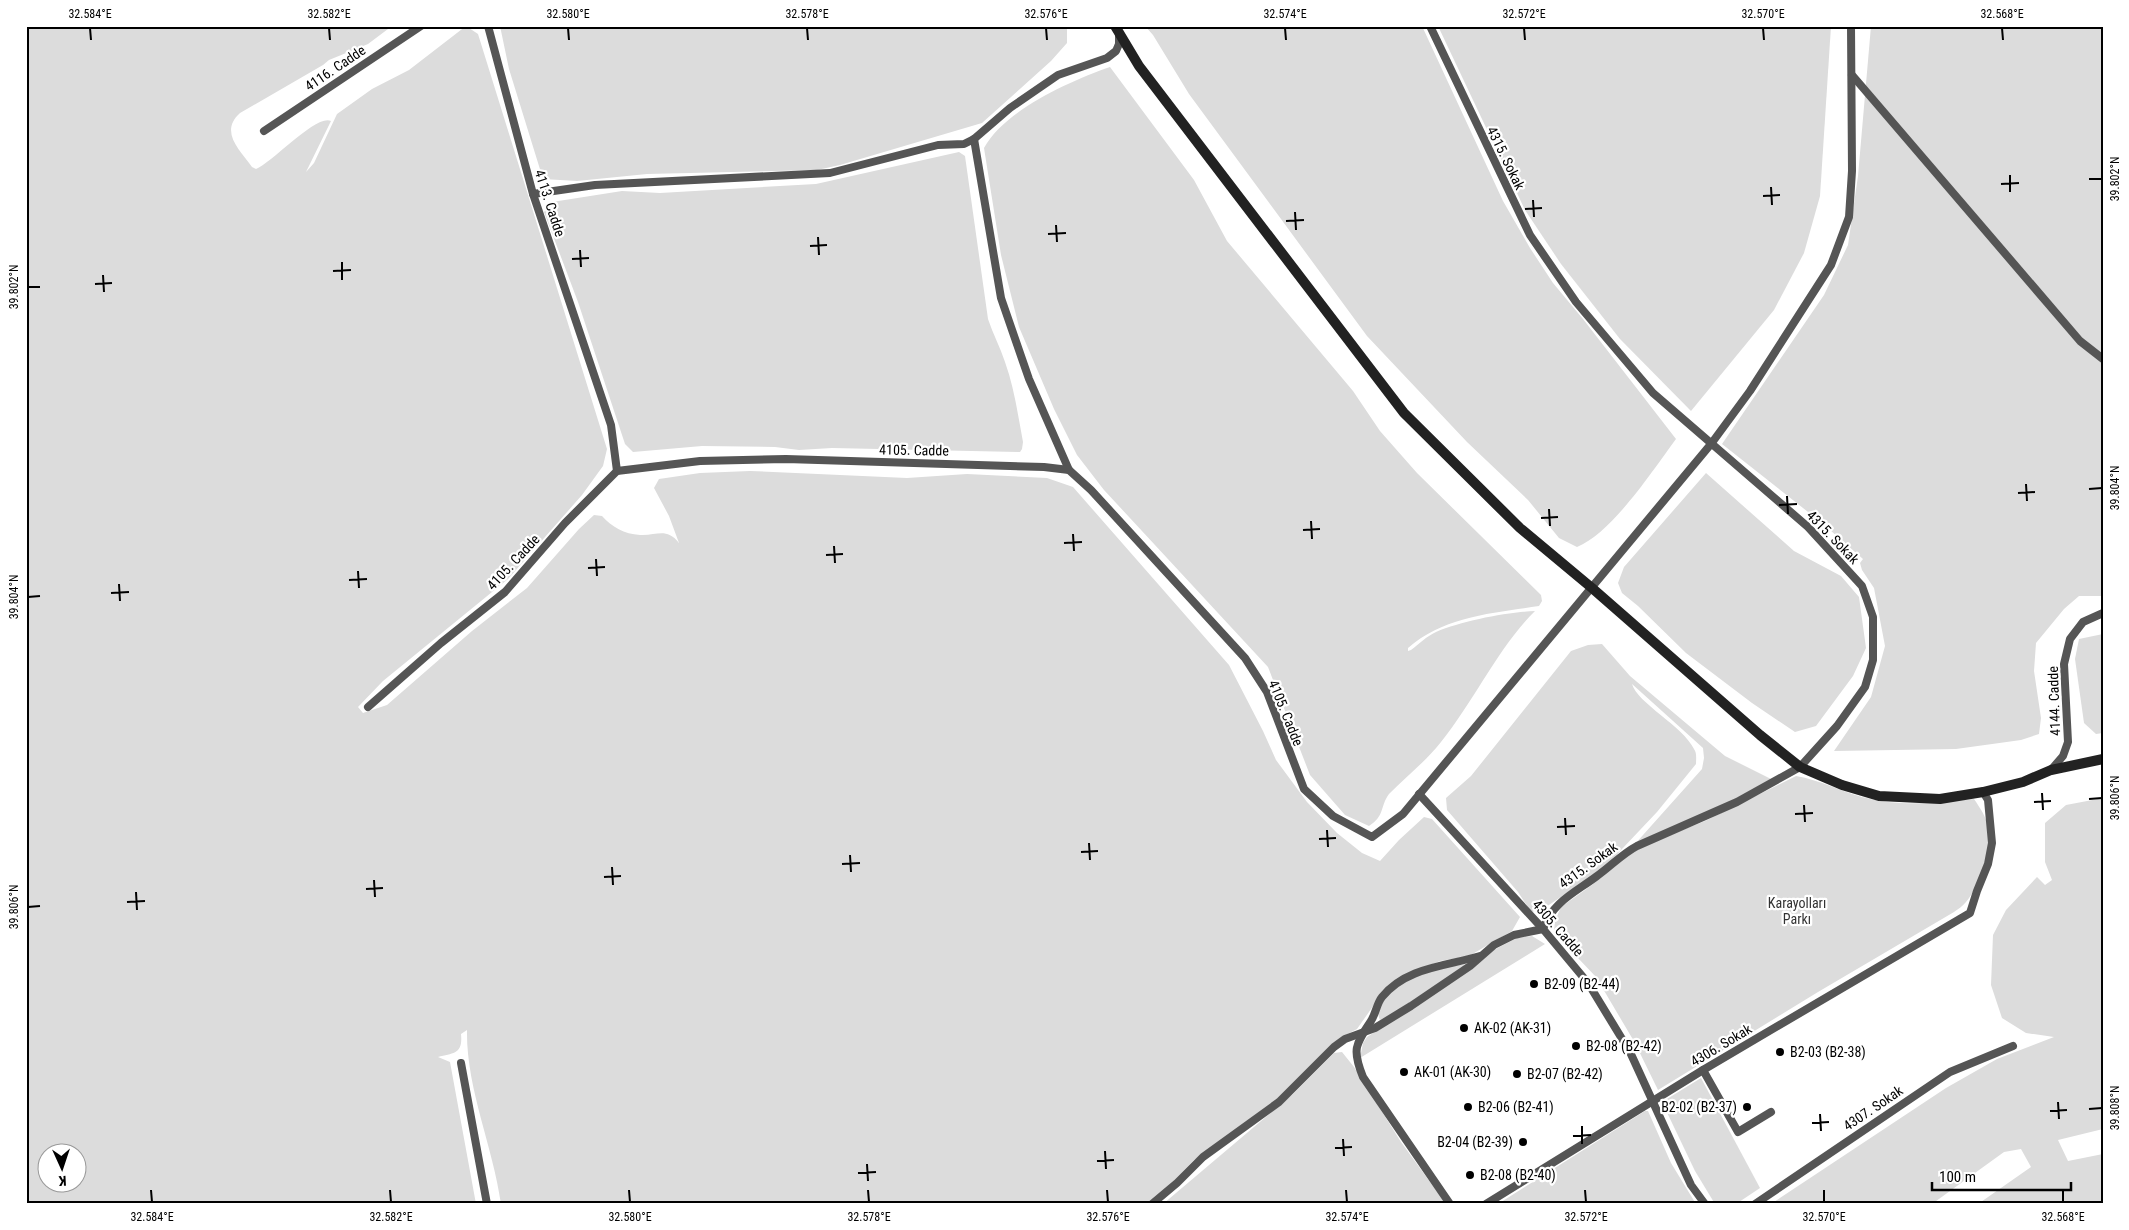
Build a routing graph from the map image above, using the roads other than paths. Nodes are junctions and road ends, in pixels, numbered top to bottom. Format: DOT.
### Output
graph roads {
  1 [pos="421,26"];
  2 [pos="488,26"];
  3 [pos="1430,26"];
  4 [pos="1851,26"];
  5 [pos="1117,30"];
  6 [pos="1852,76"];
  7 [pos="264,130"];
  8 [pos="974,139"];
  9 [pos="533,194"];
  10 [pos="2103,359"];
  11 [pos="1710,444"];
  12 [pos="1069,470"];
  13 [pos="617,471"];
  14 [pos="1592,588"];
  15 [pos="2103,613"];
  16 [pos="368,707"];
  17 [pos="2103,760"];
  18 [pos="1800,767"];
  19 [pos="2051,770"];
  20 [pos="1983,792"];
  21 [pos="1419,794"];
  22 [pos="1543,929"];
  23 [pos="1482,955"];
  24 [pos="1363,1032"];
  25 [pos="2013,1046"];
  26 [pos="461,1063"];
  27 [pos="1703,1070"];
  28 [pos="1652,1101"];
  29 [pos="1771,1112"];
  30 [pos="487,1204"];
  31 [pos="1152,1204"];
  32 [pos="1450,1204"];
  33 [pos="1486,1204"];
  34 [pos="1704,1204"];
  35 [pos="1754,1204"];
  1 -- 7 [label="street, 4116. Cadde"];
  2 -- 9 [label="street, 4113. Cadde"];
  3 -- 11 [label="street, 4315. Sokak"];
  4 -- 6 [label="street"];
  5 -- 8 [label="street"];
  5 -- 14 [label="street"];
  6 -- 10 [label="street"];
  6 -- 11 [label="street"];
  8 -- 9 [label="street"];
  8 -- 12 [label="street"];
  9 -- 13 [label="street, 4113. Cadde"];
  11 -- 14 [label="street"];
  11 -- 18 [label="street, 4315. Sokak"];
  12 -- 13 [label="street, 4105. Cadde"];
  12 -- 21 [label="street, 4105. Cadde"];
  13 -- 16 [label="street, 4105. Cadde"];
  14 -- 18 [label="street"];
  14 -- 21 [label="street"];
  15 -- 19 [label="street, 4144. Cadde"];
  17 -- 19 [label="street"];
  18 -- 20 [label="street"];
  18 -- 22 [label="street, 4315. Sokak"];
  19 -- 20 [label="street"];
  20 -- 27 [label="street, 4306. Sokak"];
  21 -- 22 [label="street, 4305. Cadde"];
  22 -- 23 [label="street"];
  22 -- 28 [label="street, 4305. Cadde"];
  23 -- 24 [label="street"];
  23 -- 24 [label="street"];
  24 -- 31 [label="street"];
  24 -- 32 [label="street"];
  25 -- 35 [label="street, 4307. Sokak"];
  26 -- 30 [label="street"];
  27 -- 28 [label="street, 4306. Sokak"];
  27 -- 29 [label="street"];
  28 -- 33 [label="street, 4306. Sokak"];
  28 -- 34 [label="street, 4305. Cadde"];
}
